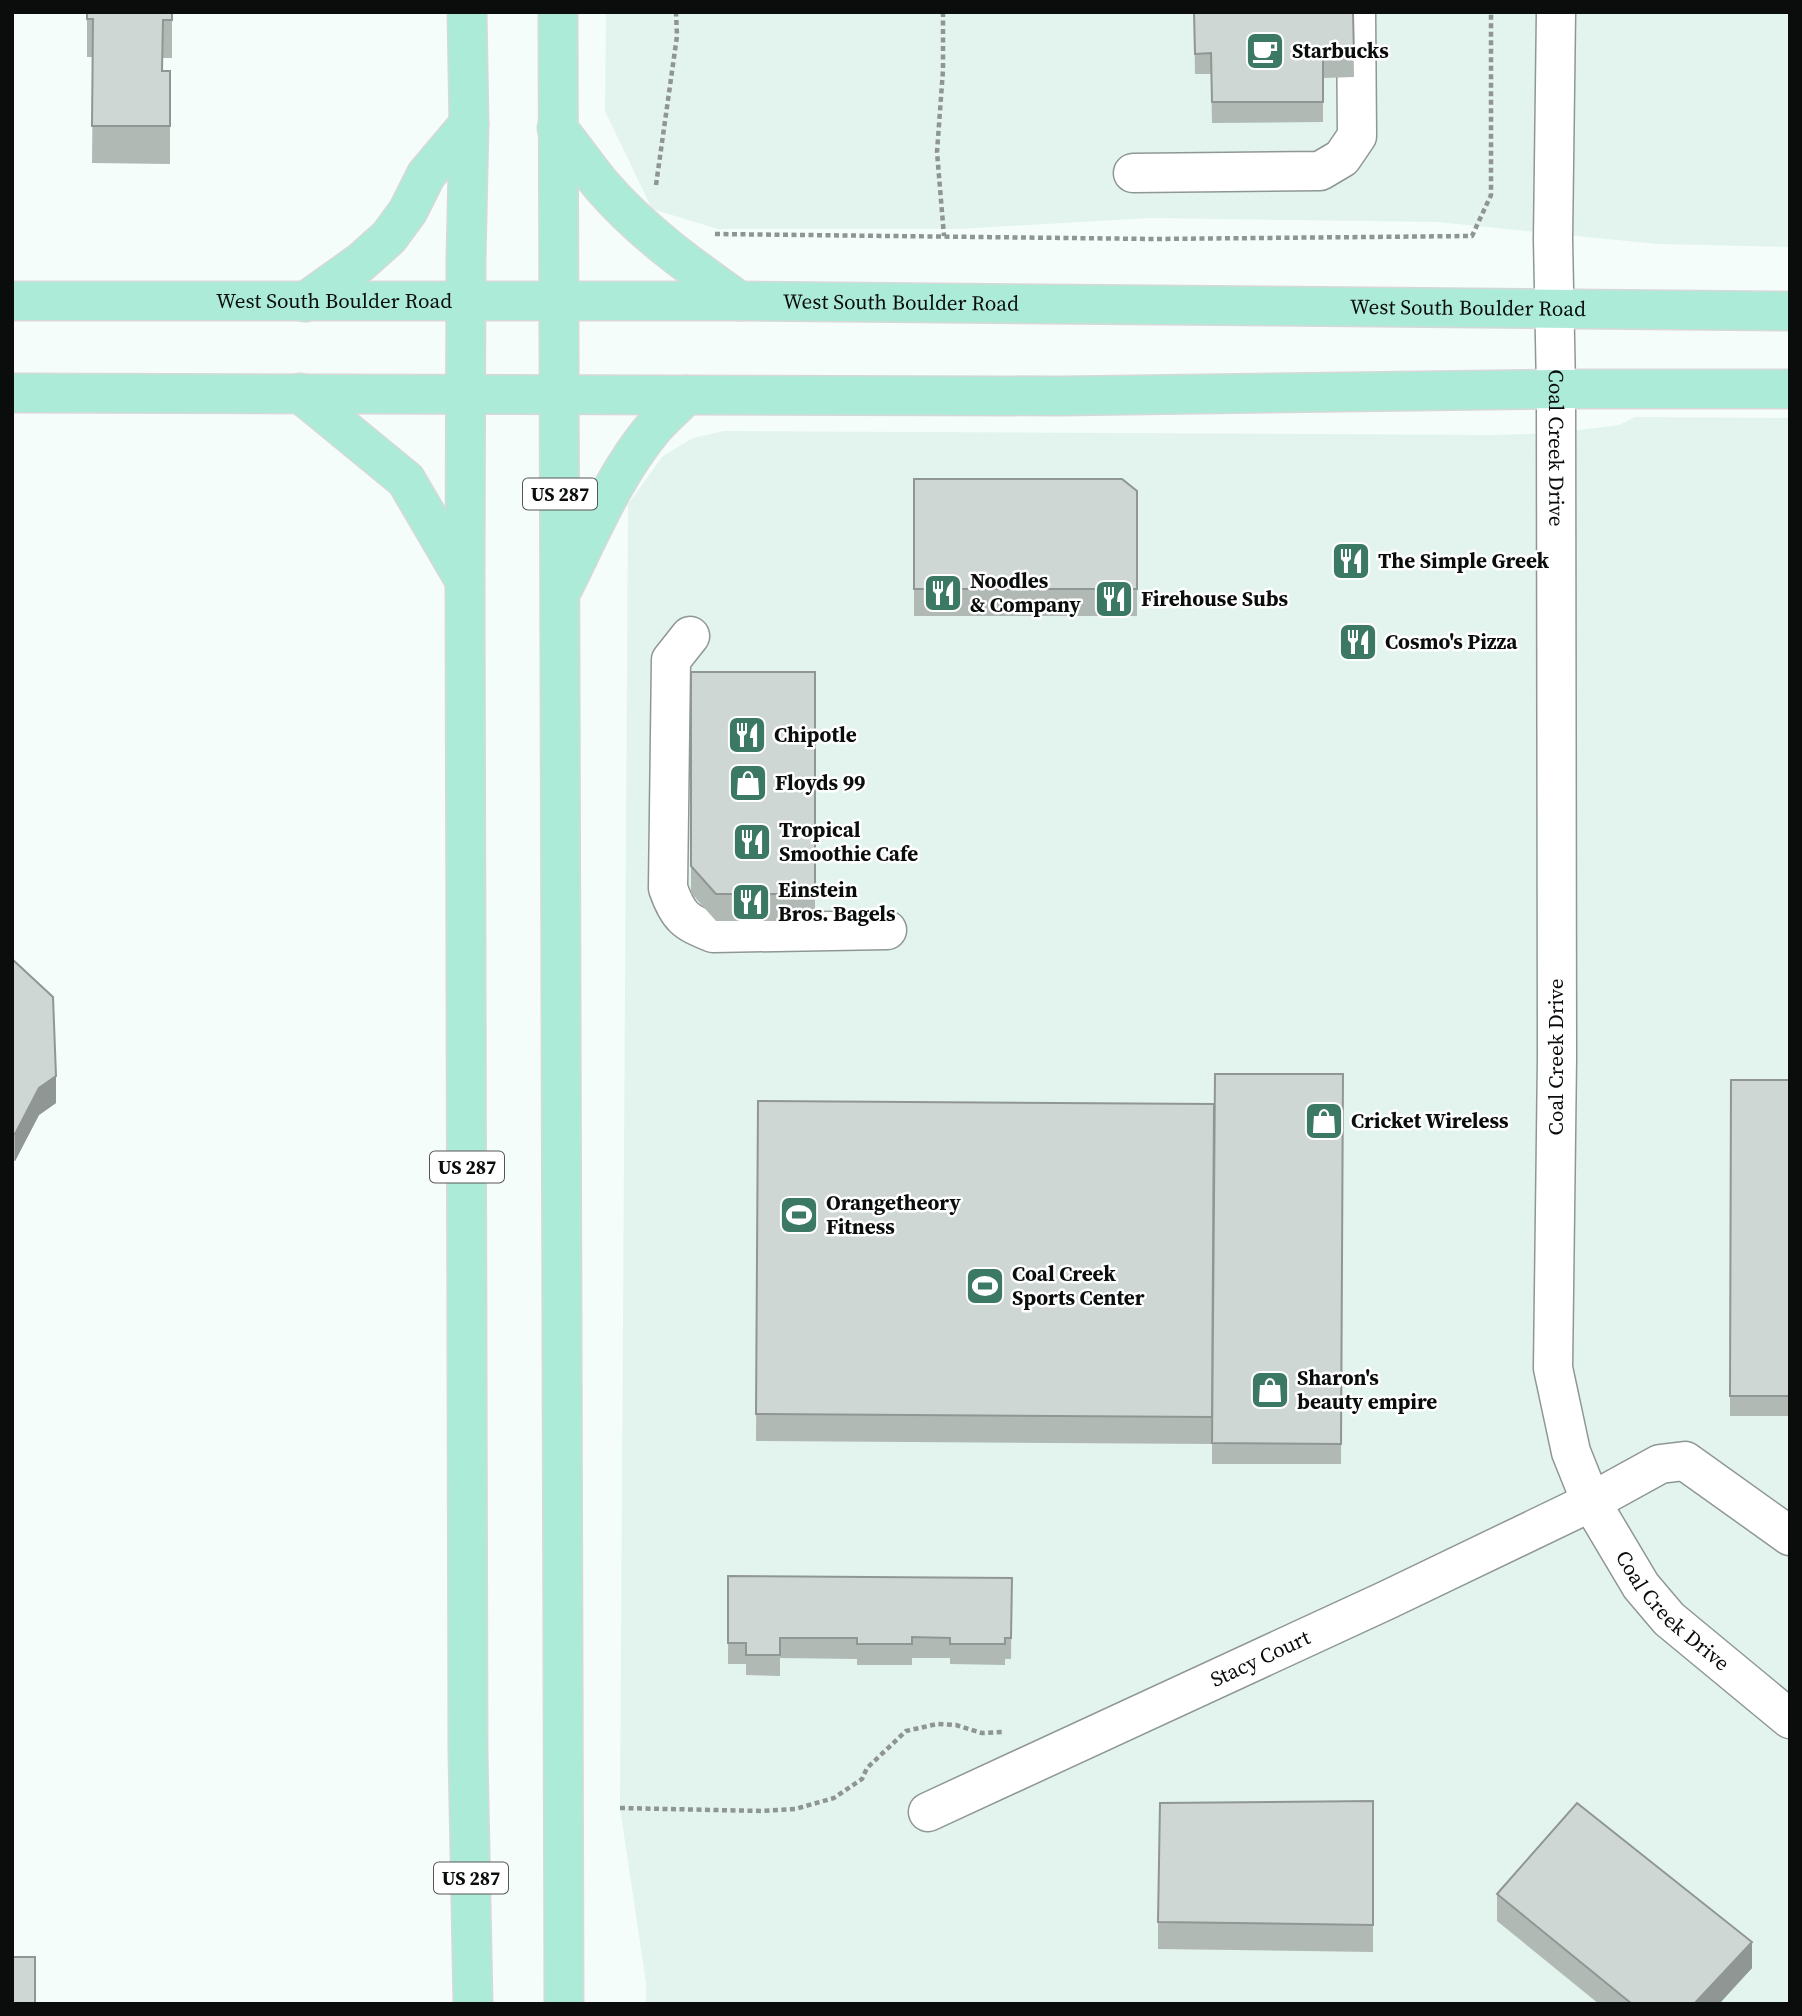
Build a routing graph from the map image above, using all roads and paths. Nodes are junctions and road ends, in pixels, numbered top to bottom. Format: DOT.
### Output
graph roads {
  1 [pos="467,12"];
  2 [pos="558,12"];
  3 [pos="676,12"];
  4 [pos="943,12"];
  5 [pos="1356,12"];
  6 [pos="1556,12"];
  7 [pos="469,124"];
  8 [pos="557,128"];
  9 [pos="1133,173"];
  10 [pos="656,186"];
  11 [pos="944,236"];
  12 [pos="559,300"];
  13 [pos="12,301"];
  14 [pos="739,301"];
  15 [pos="305,302"];
  16 [pos="466,302"];
  17 [pos="1554,308"];
  18 [pos="1790,311"];
  19 [pos="1556,389"];
  20 [pos="1790,390"];
  21 [pos="12,393"];
  22 [pos="300,393"];
  23 [pos="466,394"];
  24 [pos="560,394"];
  25 [pos="686,395"];
  26 [pos="465,581"];
  27 [pos="560,595"];
  28 [pos="690,636"];
  29 [pos="887,930"];
  30 [pos="1591,1502"];
  31 [pos="1790,1535"];
  32 [pos="1790,1719"];
  33 [pos="1016,1726"];
  34 [pos="620,1808"];
  35 [pos="928,1812"];
  36 [pos="473,2004"];
  37 [pos="564,2004"];
  1 -- 7 [label="main road, US 287"];
  2 -- 8 [label="main road, US 287"];
  3 -- 10 [label="path"];
  4 -- 11 [label="path"];
  5 -- 9 [label="street"];
  6 -- 17 [label="street, Coal Creek Drive"];
  7 -- 15 [label="main road"];
  7 -- 16 [label="main road, US 287"];
  8 -- 12 [label="main road, US 287"];
  8 -- 14 [label="main road"];
  12 -- 14 [label="main road, West South Boulder Road"];
  12 -- 16 [label="main road, West South Boulder Road"];
  12 -- 24 [label="main road, US 287"];
  13 -- 15 [label="main road, West South Boulder Road"];
  14 -- 17 [label="main road, West South Boulder Road"];
  15 -- 16 [label="main road, West South Boulder Road"];
  16 -- 23 [label="main road, US 287"];
  17 -- 18 [label="main road, West South Boulder Road"];
  17 -- 19 [label="street, Coal Creek Drive"];
  19 -- 20 [label="main road"];
  19 -- 25 [label="main road"];
  19 -- 30 [label="street, Coal Creek Drive"];
  21 -- 22 [label="main road"];
  22 -- 23 [label="main road"];
  22 -- 26 [label="main road"];
  23 -- 24 [label="main road"];
  23 -- 26 [label="main road, US 287"];
  24 -- 25 [label="main road"];
  24 -- 27 [label="main road, US 287"];
  25 -- 27 [label="main road"];
  26 -- 36 [label="main road, US 287"];
  27 -- 37 [label="main road, US 287"];
  28 -- 29 [label="street"];
  30 -- 31 [label="street, Stacy Court"];
  30 -- 32 [label="street, Coal Creek Drive"];
  30 -- 35 [label="street, Stacy Court"];
  33 -- 34 [label="path"];
}
